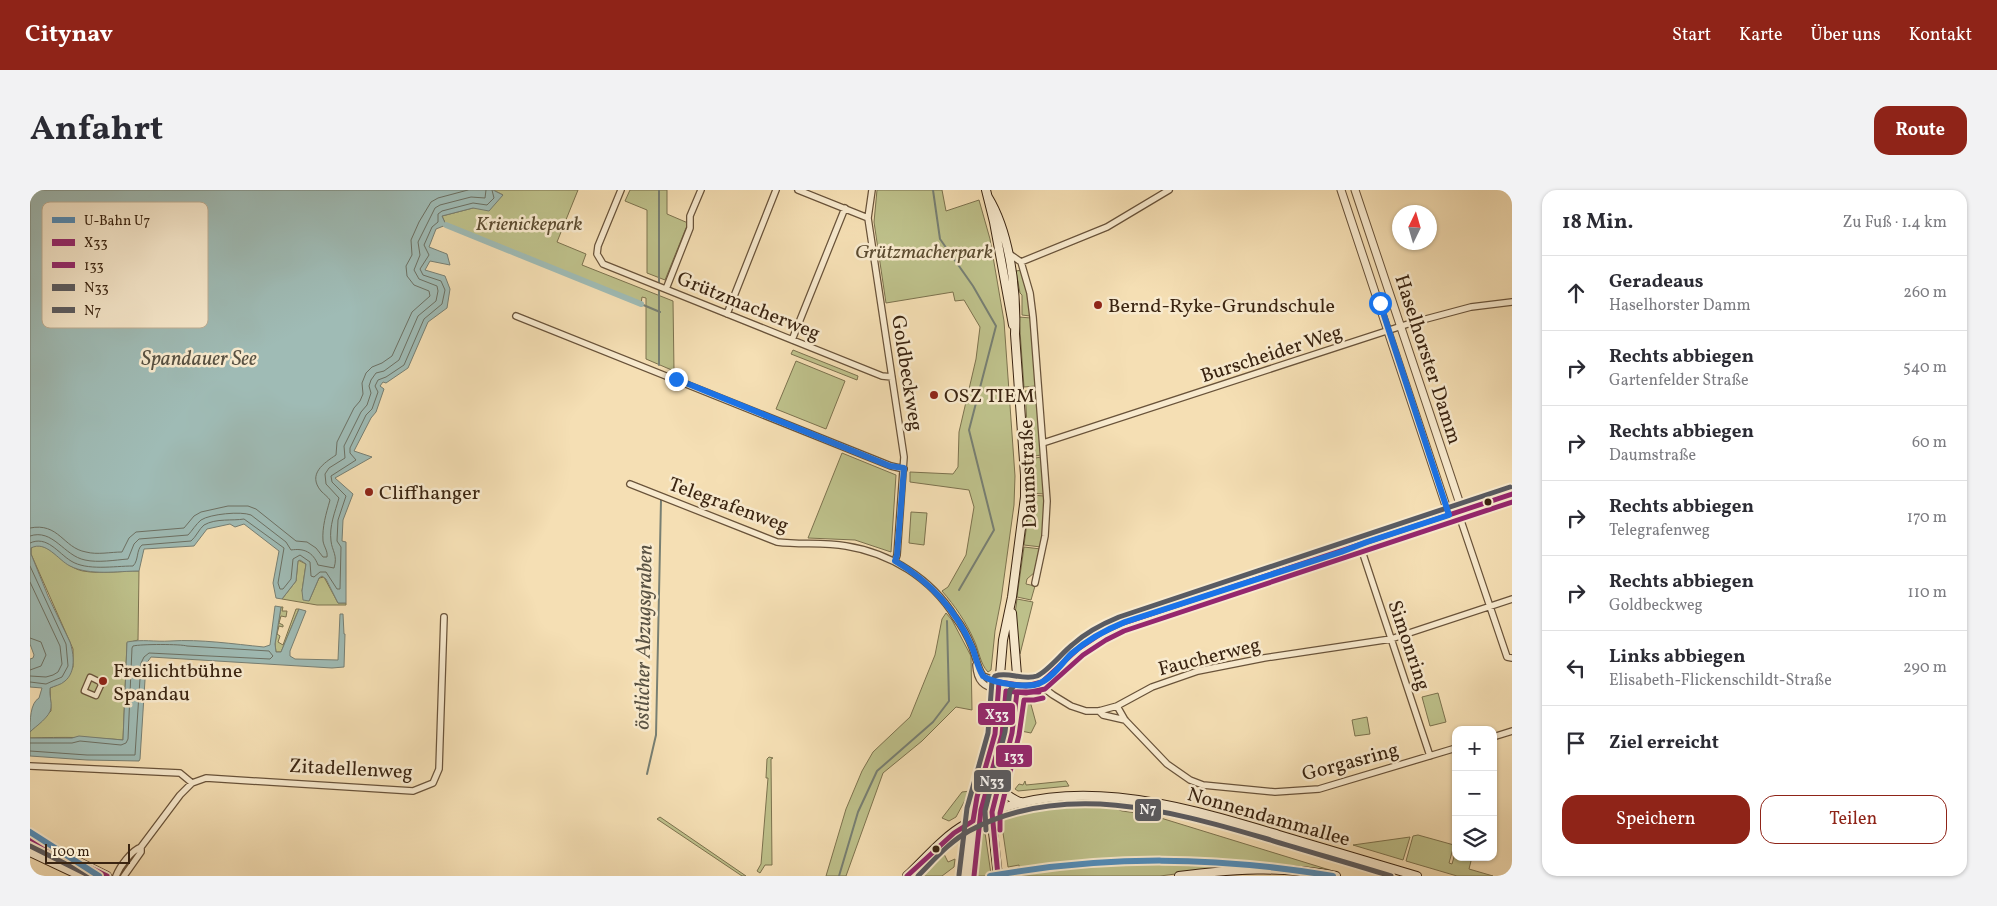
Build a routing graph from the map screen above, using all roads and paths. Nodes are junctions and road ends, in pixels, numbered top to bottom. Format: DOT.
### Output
graph roads {
  1 [pos="621,190"];
  2 [pos="701,190"];
  3 [pos="776,190"];
  4 [pos="798,190"];
  5 [pos="872,190"];
  6 [pos="1169,190"];
  7 [pos="1341,190"];
  8 [pos="1355,190"];
  9 [pos="987,193"];
  10 [pos="845,208"];
  11 [pos="868,218"];
  12 [pos="1008,253"];
  13 [pos="1021,262"];
  14 [pos="664,288"];
  15 [pos="1512,302"];
  16 [pos="727,314"];
  17 [pos="516,316"];
  18 [pos="1400,327"];
  19 [pos="1390,331"];
  20 [pos="1015,334"];
  21 [pos="792,340"];
  22 [pos="892,377"];
  23 [pos="1043,443"];
  24 [pos="904,468"];
  25 [pos="630,484"];
  26 [pos="1512,494"];
  27 [pos="1460,511"];
  28 [pos="1449,515"];
  29 [pos="1360,545"];
  30 [pos="895,561"];
  31 [pos="1034,583"];
  32 [pos="1512,600"];
  33 [pos="1011,601"];
  34 [pos="1489,607"];
  35 [pos="444,617"];
  36 [pos="1391,639"];
  37 [pos="1512,658"];
  38 [pos="1064,662"];
  39 [pos="90,677"];
  40 [pos="999,686"];
  41 [pos="1017,688"];
  42 [pos="1045,689"];
  43 [pos="1117,706"];
  44 [pos="1100,711"];
  45 [pos="1125,720"];
  46 [pos="1512,731"];
  47 [pos="1497,735"];
  48 [pos="1452,749"];
  49 [pos="1430,756"];
  50 [pos="30,766"];
  51 [pos="1000,779"];
  52 [pos="192,783"];
  53 [pos="1022,803"];
  54 [pos="992,812"];
  55 [pos="973,821"];
  56 [pos="30,838"];
  57 [pos="141,847"];
  58 [pos="30,852"];
  59 [pos="81,876"];
  60 [pos="107,876"];
  61 [pos="116,876"];
  62 [pos="124,876"];
  63 [pos="907,876"];
  64 [pos="966,876"];
  65 [pos="998,876"];
  66 [pos="1179,876"];
  67 [pos="1336,876"];
  68 [pos="1418,876"];
  1 -- 14 [label="street, Grützmacherweg"];
  2 -- 14 [label="street"];
  3 -- 16 [label="street"];
  4 -- 10 [label="street"];
  5 -- 11 [label="street, Goldbeckweg"];
  6 -- 13 [label="street"];
  7 -- 19 [label="street, Haselhorster Damm"];
  8 -- 18 [label="street, Haselhorster Damm"];
  9 -- 12 [label="main road, Daumstraße"];
  9 -- 20 [label="main road, Daumstraße"];
  10 -- 11 [label="street"];
  10 -- 21 [label="street"];
  11 -- 22 [label="street, Goldbeckweg"];
  12 -- 13 [label="street"];
  12 -- 20 [label="main road, Daumstraße"];
  13 -- 23 [label="street, Daumstraße"];
  14 -- 16 [label="street, Grützmacherweg"];
  15 -- 18 [label="street, Burscheider Weg"];
  16 -- 21 [label="street, Grützmacherweg"];
  17 -- 24 [label="street"];
  18 -- 19 [label="street, Burscheider Weg"];
  18 -- 27 [label="street, Haselhorster Damm"];
  19 -- 23 [label="street, Burscheider Weg"];
  19 -- 28 [label="street, Haselhorster Damm"];
  20 -- 33 [label="main road, Daumstraße"];
  21 -- 22 [label="street, Grützmacherweg"];
  22 -- 24 [label="street, Goldbeckweg"];
  23 -- 31 [label="street, Daumstraße"];
  24 -- 30 [label="street, Goldbeckweg"];
  25 -- 30 [label="street, Telegrafenweg"];
  26 -- 27 [label="street"];
  27 -- 28 [label="street"];
  27 -- 34 [label="street"];
  28 -- 29 [label="street"];
  29 -- 36 [label="street, Simonring"];
  29 -- 38 [label="street"];
  30 -- 40 [label="street, Telegrafenweg"];
  32 -- 34 [label="street, Faucherweg"];
  33 -- 40 [label="main road, Daumstraße"];
  33 -- 41 [label="main road, Daumstraße"];
  34 -- 36 [label="street, Faucherweg"];
  34 -- 37 [label="street"];
  35 -- 52 [label="street, Zitadellenweg"];
  36 -- 43 [label="street, Faucherweg"];
  36 -- 49 [label="street, Simonring"];
  38 -- 41 [label="street"];
  38 -- 42 [label="street"];
  39 -- 39 [label="street"];
  40 -- 41 [label="main road"];
  40 -- 55 [label="main road, Daumstraße"];
  41 -- 42 [label="street"];
  41 -- 51 [label="main road, Daumstraße"];
  42 -- 44 [label="street, Faucherweg"];
  43 -- 44 [label="street, Faucherweg"];
  43 -- 45 [label="street, Gorgasring"];
  44 -- 45 [label="street, Gorgasring"];
  45 -- 49 [label="street, Gorgasring"];
  46 -- 47 [label="street"];
  48 -- 49 [label="street, Gorgasring"];
  50 -- 52 [label="street"];
  51 -- 53 [label="main road"];
  51 -- 54 [label="main road, Daumstraße"];
  52 -- 57 [label="street"];
  53 -- 54 [label="main road, Nonnendammallee"];
  53 -- 68 [label="main road, Nonnendammallee"];
  54 -- 55 [label="main road, Nonnendammallee"];
  54 -- 65 [label="main road, Daumstraße"];
  55 -- 63 [label="main road, Nonnendammallee"];
  55 -- 64 [label="main road, Daumstraße"];
  56 -- 60 [label="main road"];
  57 -- 61 [label="street"];
  57 -- 62 [label="street"];
  58 -- 59 [label="main road"];
  66 -- 67 [label="main road, Nonnendammallee"];
}
